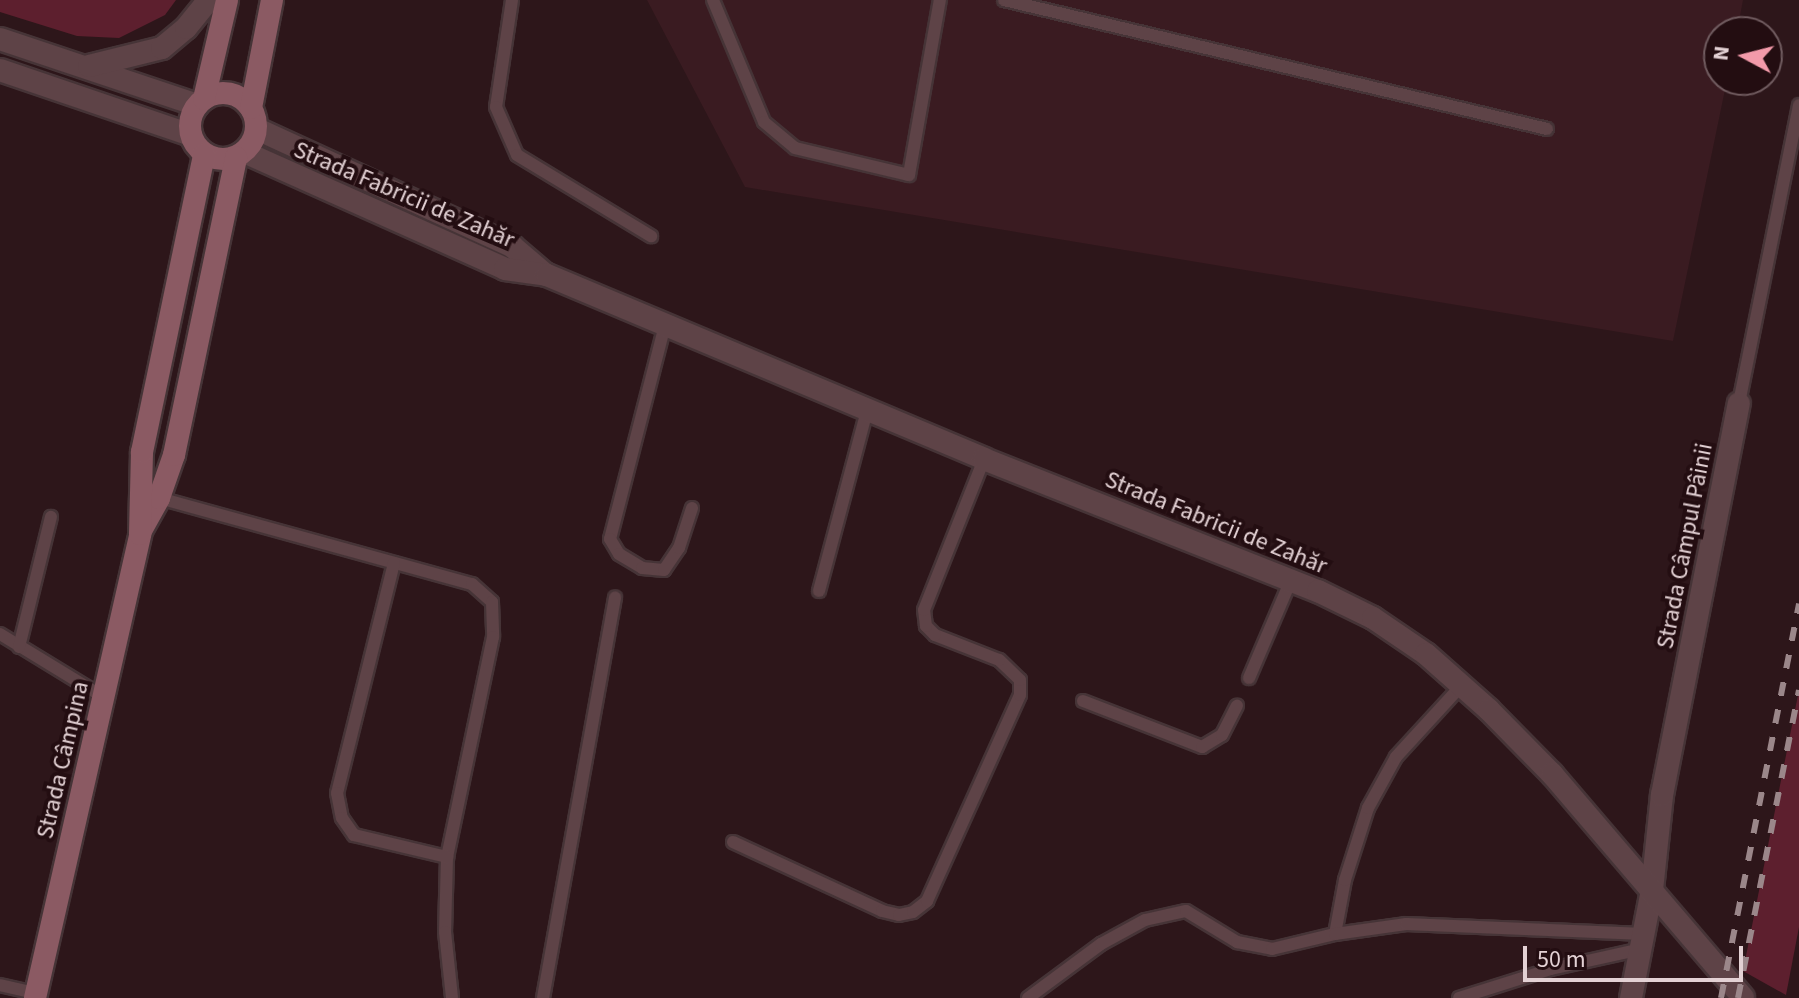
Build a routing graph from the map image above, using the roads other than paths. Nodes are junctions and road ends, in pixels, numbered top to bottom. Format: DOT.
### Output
graph roads {
  1 [pos="209,0"];
  2 [pos="227,0"];
  3 [pos="272,0"];
  4 [pos="512,0"];
  5 [pos="713,0"];
  6 [pos="940,0"];
  7 [pos="1004,0"];
  8 [pos="0,39"];
  9 [pos="87,66"];
  10 [pos="0,70"];
  11 [pos="201,102"];
  12 [pos="1799,105"];
  13 [pos="254,118"];
  14 [pos="1547,129"];
  15 [pos="191,135"];
  16 [pos="204,154"];
  17 [pos="240,154"];
  18 [pos="651,236"];
  19 [pos="547,275"];
  20 [pos="665,325"];
  21 [pos="1739,403"];
  22 [pos="867,410"];
  23 [pos="984,459"];
  24 [pos="159,498"];
  25 [pos="692,508"];
  26 [pos="51,517"];
  27 [pos="140,534"];
  28 [pos="394,563"];
  29 [pos="1291,580"];
  30 [pos="819,591"];
  31 [pos="615,597"];
  32 [pos="0,634"];
  33 [pos="19,647"];
  34 [pos="1249,678"];
  35 [pos="1461,686"];
  36 [pos="105,698"];
  37 [pos="1083,701"];
  38 [pos="1237,706"];
  39 [pos="733,842"];
  40 [pos="447,857"];
  41 [pos="1652,890"];
  42 [pos="1335,934"];
  43 [pos="1642,941"];
  44 [pos="0,985"];
  45 [pos="36,995"];
  46 [pos="452,998"];
  47 [pos="543,998"];
  48 [pos="1028,998"];
  49 [pos="1459,998"];
  50 [pos="1631,998"];
  51 [pos="1743,998"];
  1 -- 9 [label="street"];
  2 -- 11 [label="main road"];
  3 -- 13 [label="main road"];
  4 -- 18 [label="lane"];
  5 -- 6 [label="lane"];
  7 -- 14 [label="lane"];
  8 -- 9 [label="street"];
  9 -- 11 [label="street"];
  10 -- 15 [label="street"];
  11 -- 13 [label="main road"];
  11 -- 15 [label="main road"];
  12 -- 21 [label="lane, Strada Câmpul Pâinii"];
  13 -- 17 [label="main road"];
  13 -- 19 [label="street, Strada Fabricii de Zahăr"];
  15 -- 16 [label="main road"];
  16 -- 17 [label="main road"];
  16 -- 27 [label="main road, Strada Câmpina"];
  17 -- 19 [label="street, Strada Fabricii de Zahăr"];
  17 -- 24 [label="main road, Strada Câmpina"];
  19 -- 20 [label="street, Strada Fabricii de Zahăr"];
  20 -- 22 [label="street, Strada Fabricii de Zahăr"];
  20 -- 25 [label="lane"];
  21 -- 41 [label="street, Strada Câmpul Pâinii"];
  22 -- 23 [label="street, Strada Fabricii de Zahăr"];
  22 -- 30 [label="lane"];
  23 -- 29 [label="street, Strada Fabricii de Zahăr"];
  23 -- 39 [label="lane"];
  24 -- 27 [label="main road, Strada Câmpina"];
  24 -- 28 [label="lane"];
  26 -- 33 [label="lane"];
  27 -- 36 [label="main road, Strada Câmpina"];
  28 -- 40 [label="lane"];
  28 -- 40 [label="lane"];
  29 -- 34 [label="lane"];
  29 -- 35 [label="street, Strada Fabricii de Zahăr"];
  31 -- 47 [label="lane"];
  32 -- 33 [label="lane"];
  33 -- 36 [label="lane"];
  35 -- 41 [label="street, Strada Fabricii de Zahăr"];
  35 -- 42 [label="lane"];
  36 -- 45 [label="main road, Strada Câmpina"];
  37 -- 38 [label="lane"];
  40 -- 46 [label="lane"];
  41 -- 43 [label="street, Strada Câmpul Pâinii"];
  41 -- 51 [label="street, Strada Fabricii de Zahăr"];
  42 -- 43 [label="lane"];
  42 -- 48 [label="lane"];
  43 -- 49 [label="lane"];
  43 -- 50 [label="street, Strada Câmpul Pâinii"];
  44 -- 45 [label="lane"];
}
